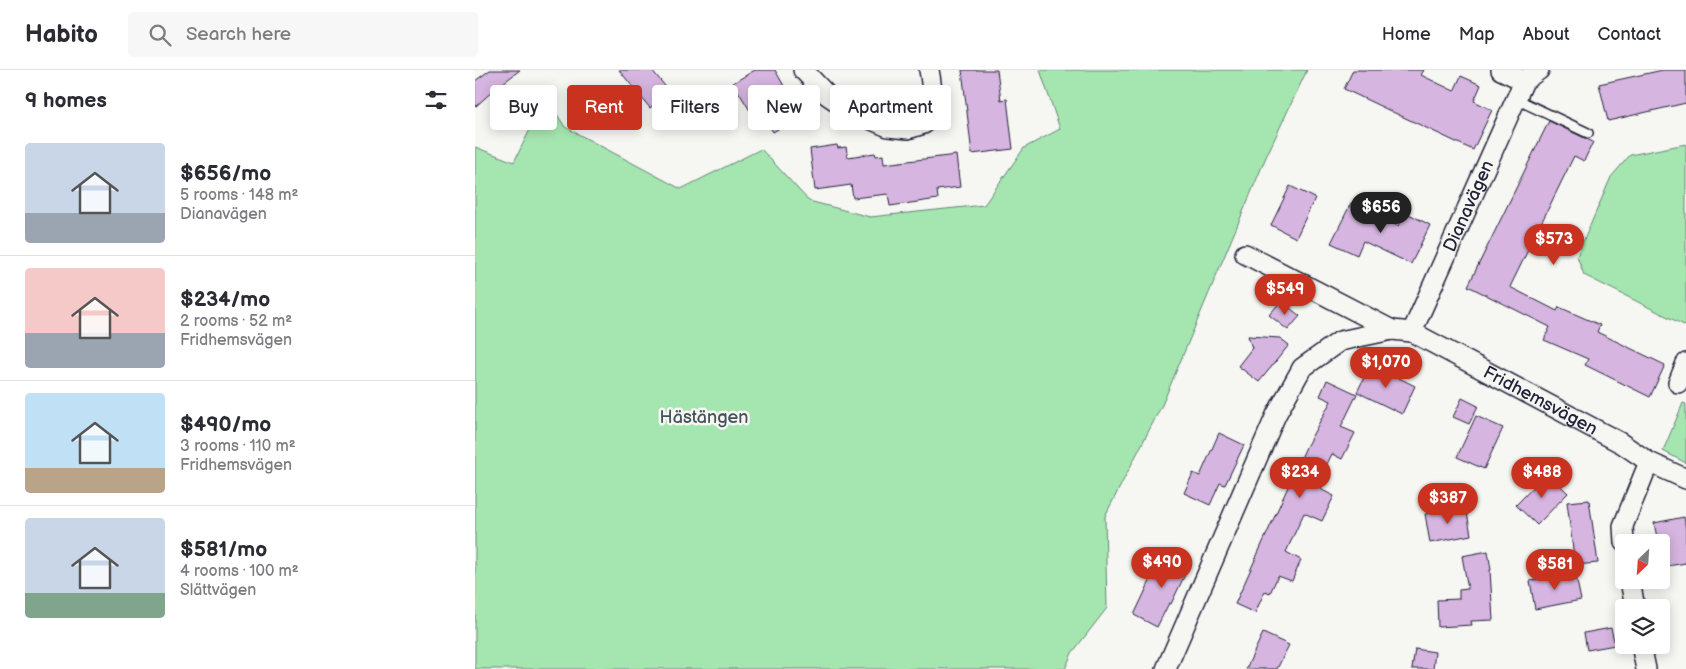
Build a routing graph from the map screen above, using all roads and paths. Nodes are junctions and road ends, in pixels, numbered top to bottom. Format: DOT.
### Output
graph roads {
  1 [pos="803,70"];
  2 [pos="929,70"];
  3 [pos="1501,70"];
  4 [pos="1531,76"];
  5 [pos="1516,100"];
  6 [pos="1589,133"];
  7 [pos="1245,254"];
  8 [pos="1392,330"];
  9 [pos="1412,332"];
  10 [pos="1686,363"];
  11 [pos="1678,383"];
  12 [pos="1649,462"];
  13 [pos="1686,479"];
  14 [pos="1624,534"];
  15 [pos="1643,654"];
  16 [pos="1166,669"];
  17 [pos="1646,669"];
  1 -- 2 [label="street"];
  3 -- 4 [label="street, Dianavägen"];
  4 -- 5 [label="street, Dianavägen"];
  5 -- 6 [label="lane"];
  5 -- 9 [label="street, Dianavägen"];
  7 -- 8 [label="street, Fridhemsvägen"];
  8 -- 9 [label="street, Fridhemsvägen"];
  8 -- 16 [label="street, Fridhemsvägen"];
  9 -- 12 [label="street, Fridhemsvägen"];
  10 -- 11 [label="street"];
  12 -- 13 [label="street, Fridhemsvägen"];
  12 -- 14 [label="street"];
  15 -- 17 [label="street"];
}
